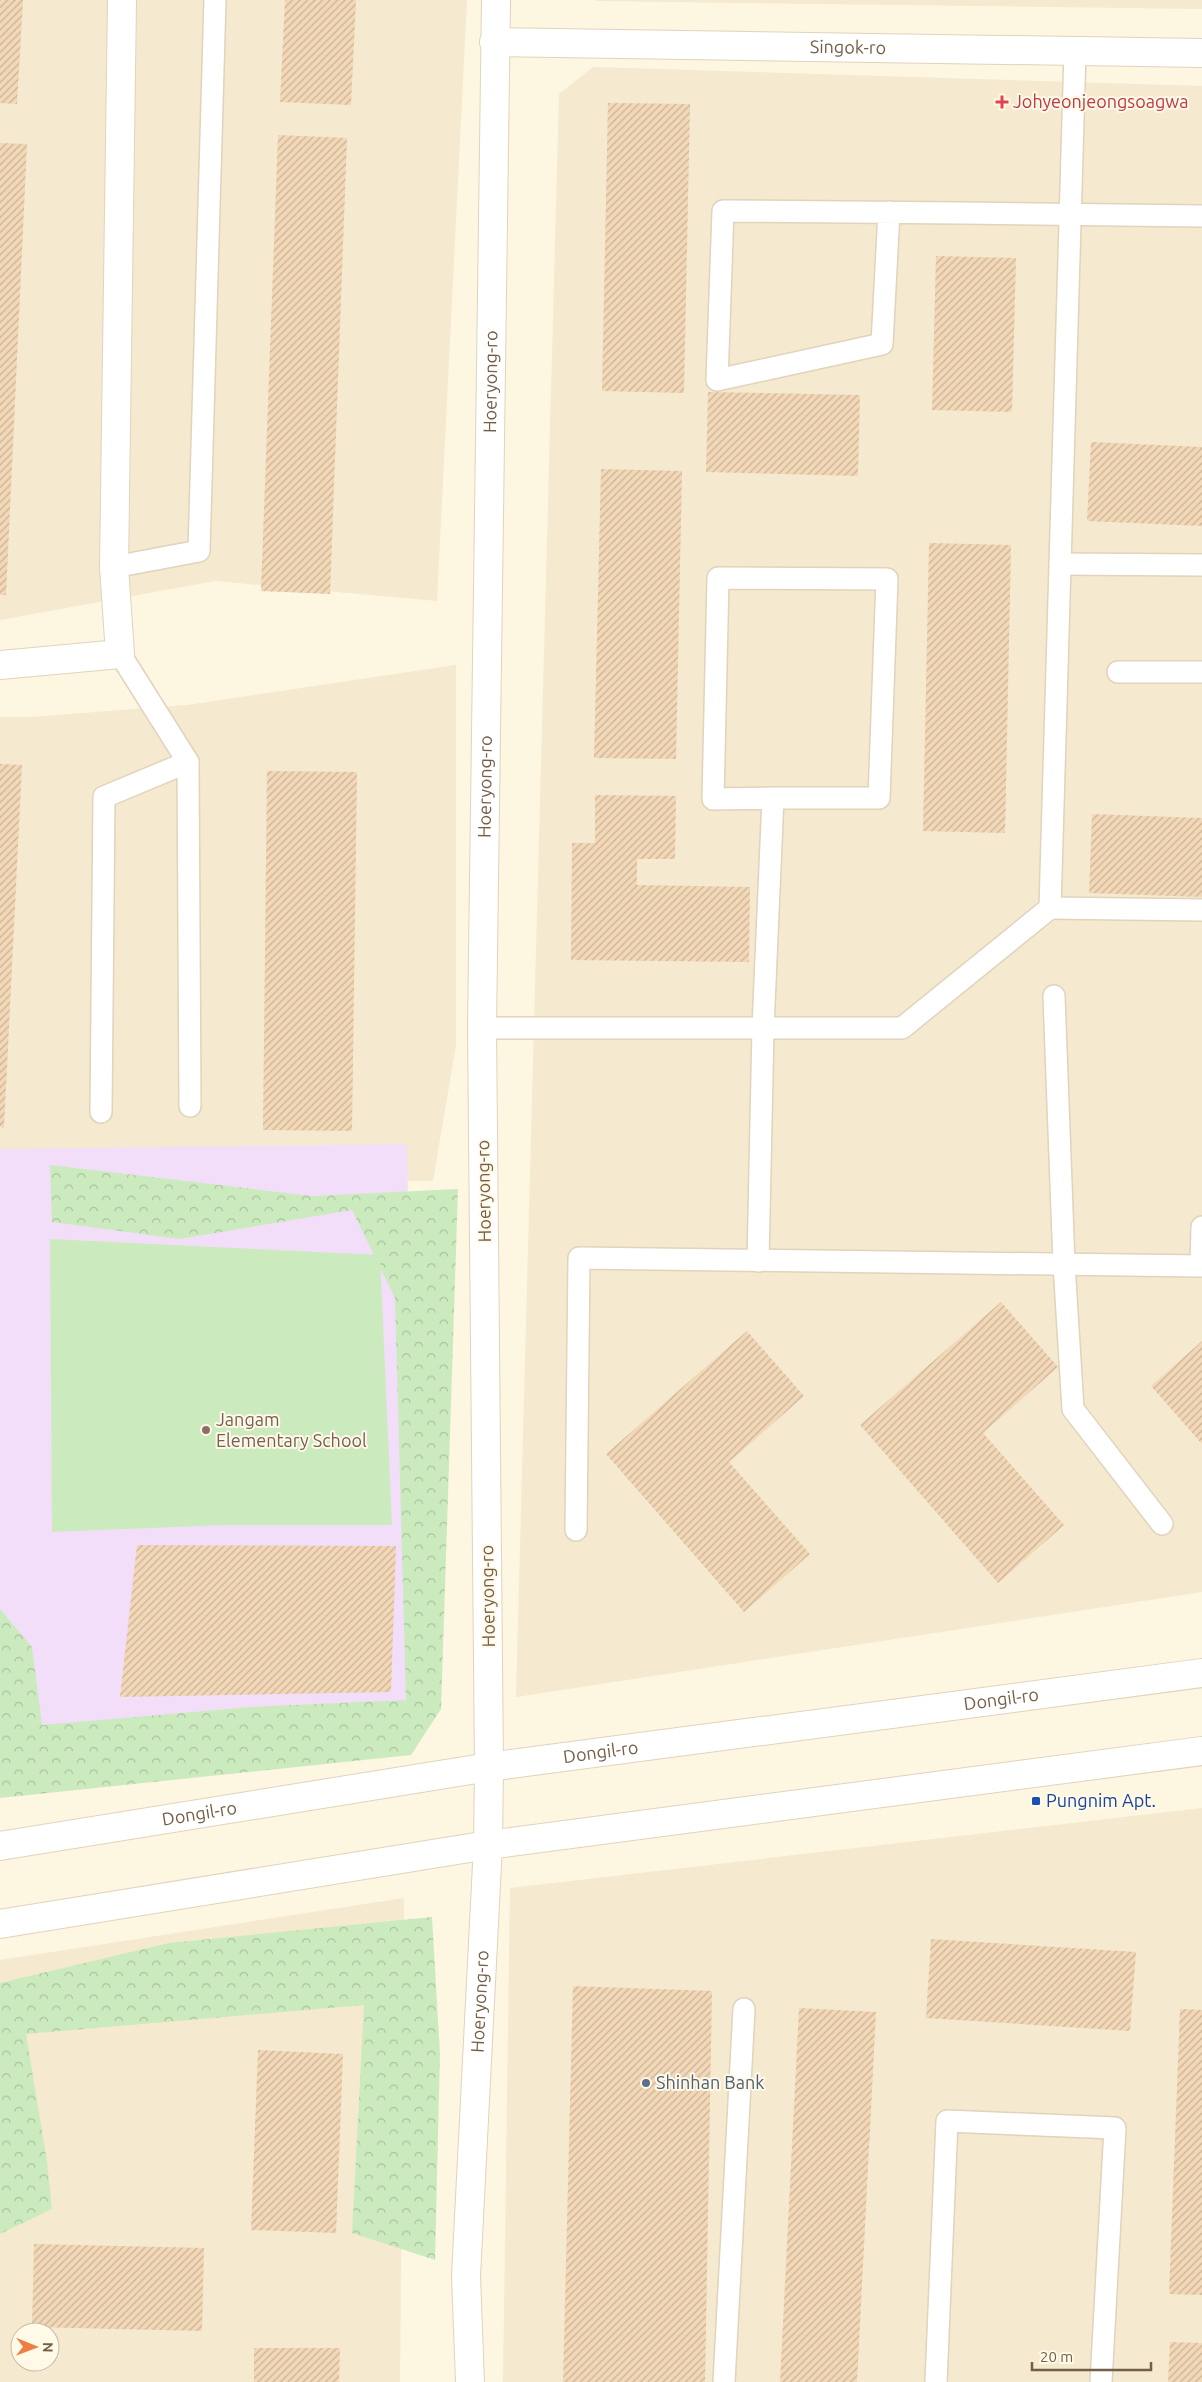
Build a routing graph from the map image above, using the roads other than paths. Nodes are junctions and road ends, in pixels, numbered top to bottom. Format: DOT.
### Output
graph roads {
  1 [pos="122,0"];
  2 [pos="215,0"];
  3 [pos="496,0"];
  4 [pos="494,42"];
  5 [pos="1075,51"];
  6 [pos="1202,53"];
  7 [pos="889,212"];
  8 [pos="1070,214"];
  9 [pos="1202,216"];
  10 [pos="1060,564"];
  11 [pos="1202,565"];
  12 [pos="114,567"];
  13 [pos="120,654"];
  14 [pos="0,665"];
  15 [pos="1118,672"];
  16 [pos="1202,672"];
  17 [pos="188,762"];
  18 [pos="773,798"];
  19 [pos="1050,908"];
  20 [pos="1202,910"];
  21 [pos="1054,996"];
  22 [pos="482,1028"];
  23 [pos="763,1028"];
  24 [pos="190,1106"];
  25 [pos="100,1112"];
  26 [pos="1202,1227"];
  27 [pos="758,1260"];
  28 [pos="1064,1264"];
  29 [pos="1162,1524"];
  30 [pos="576,1530"];
  31 [pos="1202,1673"];
  32 [pos="1202,1751"];
  33 [pos="489,1767"];
  34 [pos="488,1845"];
  35 [pos="0,1846"];
  36 [pos="0,1924"];
  37 [pos="744,2009"];
  38 [pos="470,2382"];
  39 [pos="724,2382"];
  40 [pos="936,2382"];
  41 [pos="1101,2382"];
  1 -- 12 [label="street"];
  2 -- 12 [label="lane"];
  3 -- 4 [label="street, Hoeryong-ro"];
  4 -- 5 [label="street, Singok-ro"];
  4 -- 22 [label="street, Hoeryong-ro"];
  5 -- 6 [label="street, Singok-ro"];
  5 -- 8 [label="lane"];
  7 -- 7 [label="lane"];
  7 -- 8 [label="lane"];
  8 -- 9 [label="lane"];
  8 -- 10 [label="lane"];
  10 -- 11 [label="lane"];
  10 -- 19 [label="lane"];
  12 -- 13 [label="street"];
  13 -- 14 [label="street"];
  13 -- 17 [label="lane"];
  15 -- 16 [label="lane"];
  17 -- 24 [label="lane"];
  17 -- 25 [label="lane"];
  18 -- 18 [label="lane"];
  18 -- 23 [label="lane"];
  19 -- 20 [label="lane"];
  19 -- 23 [label="lane"];
  21 -- 28 [label="lane"];
  22 -- 23 [label="lane"];
  22 -- 33 [label="street, Hoeryong-ro"];
  23 -- 27 [label="lane"];
  26 -- 28 [label="lane"];
  27 -- 28 [label="lane"];
  27 -- 30 [label="lane"];
  28 -- 29 [label="lane"];
  31 -- 33 [label="street, Dongil-ro"];
  32 -- 34 [label="street"];
  33 -- 34 [label="street, Hoeryong-ro"];
  33 -- 35 [label="street, Dongil-ro"];
  34 -- 36 [label="street"];
  34 -- 38 [label="street, Hoeryong-ro"];
  37 -- 39 [label="lane"];
  40 -- 41 [label="lane"];
}
